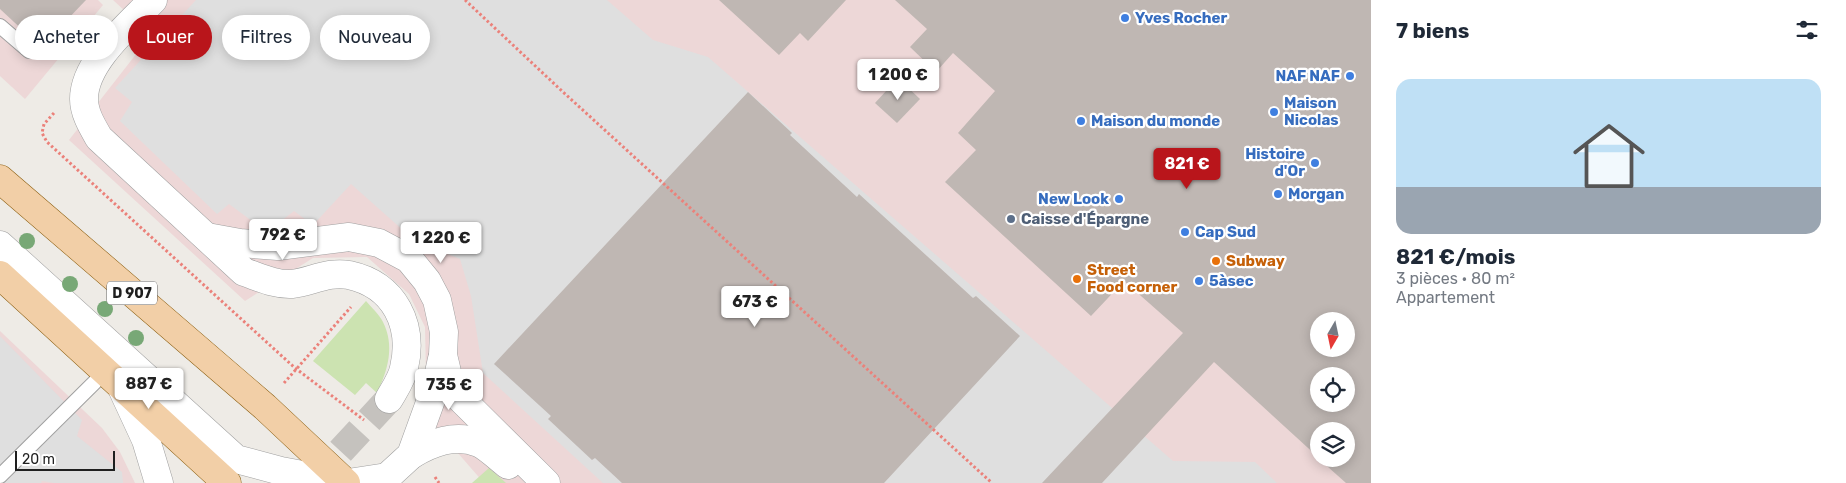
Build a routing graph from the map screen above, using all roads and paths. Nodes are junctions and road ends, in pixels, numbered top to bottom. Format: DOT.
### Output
graph roads {
  1 [pos="153,0"];
  2 [pos="465,0"];
  3 [pos="0,26"];
  4 [pos="15,39"];
  5 [pos="0,179"];
  6 [pos="207,237"];
  7 [pos="0,245"];
  8 [pos="0,275"];
  9 [pos="357,300"];
  10 [pos="443,355"];
  11 [pos="113,379"];
  12 [pos="281,388"];
  13 [pos="389,399"];
  14 [pos="411,455"];
  15 [pos="0,476"];
  16 [pos="159,483"];
  17 [pos="227,483"];
  18 [pos="346,483"];
  19 [pos="530,483"];
  20 [pos="546,483"];
  21 [pos="992,483"];
  1 -- 6 [label="street"];
  2 -- 21 [label="path"];
  3 -- 4 [label="lane"];
  5 -- 18 [label="main road, D 907"];
  6 -- 10 [label="street"];
  6 -- 13 [label="street"];
  7 -- 18 [label="street"];
  8 -- 11 [label="main road"];
  9 -- 12 [label="path"];
  10 -- 14 [label="street"];
  10 -- 20 [label="street"];
  11 -- 15 [label="lane"];
  11 -- 16 [label="street"];
  11 -- 17 [label="main road"];
  14 -- 18 [label="street"];
  14 -- 19 [label="street"];
}
